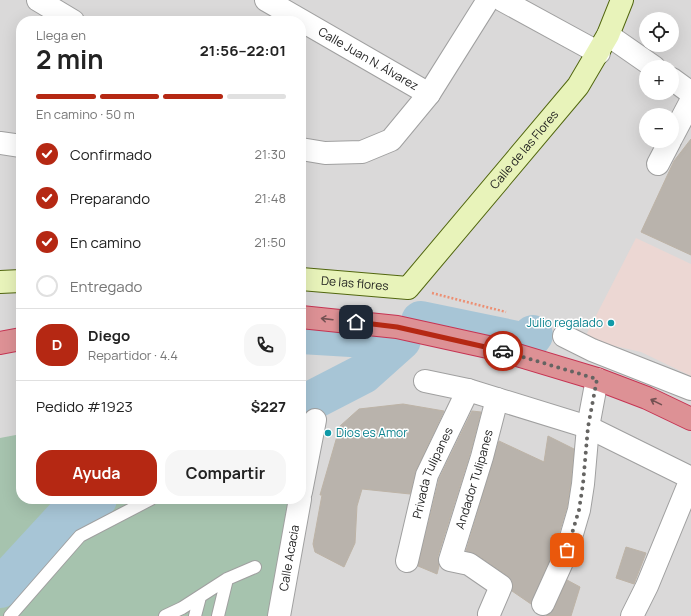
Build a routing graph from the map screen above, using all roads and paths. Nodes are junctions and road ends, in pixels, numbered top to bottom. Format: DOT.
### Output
graph roads {
  1 [pos="38,0"];
  2 [pos="266,0"];
  3 [pos="488,0"];
  4 [pos="502,0"];
  5 [pos="622,0"];
  6 [pos="65,16"];
  7 [pos="294,16"];
  8 [pos="306,23"];
  9 [pos="603,44"];
  10 [pos="639,60"];
  11 [pos="679,84"];
  12 [pos="691,93"];
  13 [pos="429,94"];
  14 [pos="691,101"];
  15 [pos="679,124"];
  16 [pos="0,144"];
  17 [pos="16,146"];
  18 [pos="666,148"];
  19 [pos="306,150"];
  20 [pos="658,164"];
  21 [pos="306,279"];
  22 [pos="16,281"];
  23 [pos="0,282"];
  24 [pos="408,288"];
  25 [pos="506,312"];
  26 [pos="306,318"];
  27 [pos="564,336"];
  28 [pos="16,340"];
  29 [pos="0,343"];
  30 [pos="597,379"];
  31 [pos="425,381"];
  32 [pos="691,389"];
  33 [pos="468,390"];
  34 [pos="497,399"];
  35 [pos="691,419"];
  36 [pos="315,420"];
  37 [pos="588,427"];
  38 [pos="306,466"];
  39 [pos="691,478"];
  40 [pos="141,504"];
  41 [pos="299,504"];
  42 [pos="407,561"];
  43 [pos="255,567"];
  44 [pos="227,579"];
  45 [pos="200,597"];
  46 [pos="543,604"];
  47 [pos="489,614"];
  48 [pos="10,616"];
  49 [pos="165,616"];
  50 [pos="195,616"];
  51 [pos="218,616"];
  52 [pos="279,616"];
  53 [pos="632,616"];
  1 -- 6 [label="street"];
  2 -- 7 [label="street, Calle Juan N. Álvarez"];
  3 -- 13 [label="street"];
  4 -- 9 [label="street"];
  5 -- 9 [label="street, Calle de las Flores"];
  8 -- 13 [label="street, Calle Juan N. Álvarez"];
  9 -- 10 [label="street"];
  9 -- 24 [label="street, Calle de las Flores"];
  11 -- 12 [label="street"];
  13 -- 19 [label="street"];
  14 -- 15 [label="street"];
  16 -- 17 [label="street"];
  18 -- 20 [label="street"];
  21 -- 24 [label="street, De las flores"];
  22 -- 23 [label="street"];
  24 -- 25 [label="path"];
  30 -- 26 [label="highway, one-way"];
  27 -- 32 [label="street"];
  28 -- 29 [label="highway"];
  35 -- 30 [label="highway, one-way"];
  30 -- 37 [label="street"];
  31 -- 33 [label="street"];
  33 -- 34 [label="street"];
  33 -- 42 [label="street, Privada Tulipanes"];
  34 -- 37 [label="street"];
  34 -- 47 [label="street, Andador Tulipanes"];
  36 -- 38 [label="street"];
  37 -- 39 [label="street"];
  37 -- 46 [label="street"];
  39 -- 53 [label="street"];
  40 -- 48 [label="lane"];
  41 -- 52 [label="street, Calle Acacia"];
  43 -- 44 [label="lane"];
  44 -- 45 [label="lane"];
  44 -- 51 [label="lane"];
  45 -- 49 [label="lane"];
  45 -- 50 [label="lane"];
}
